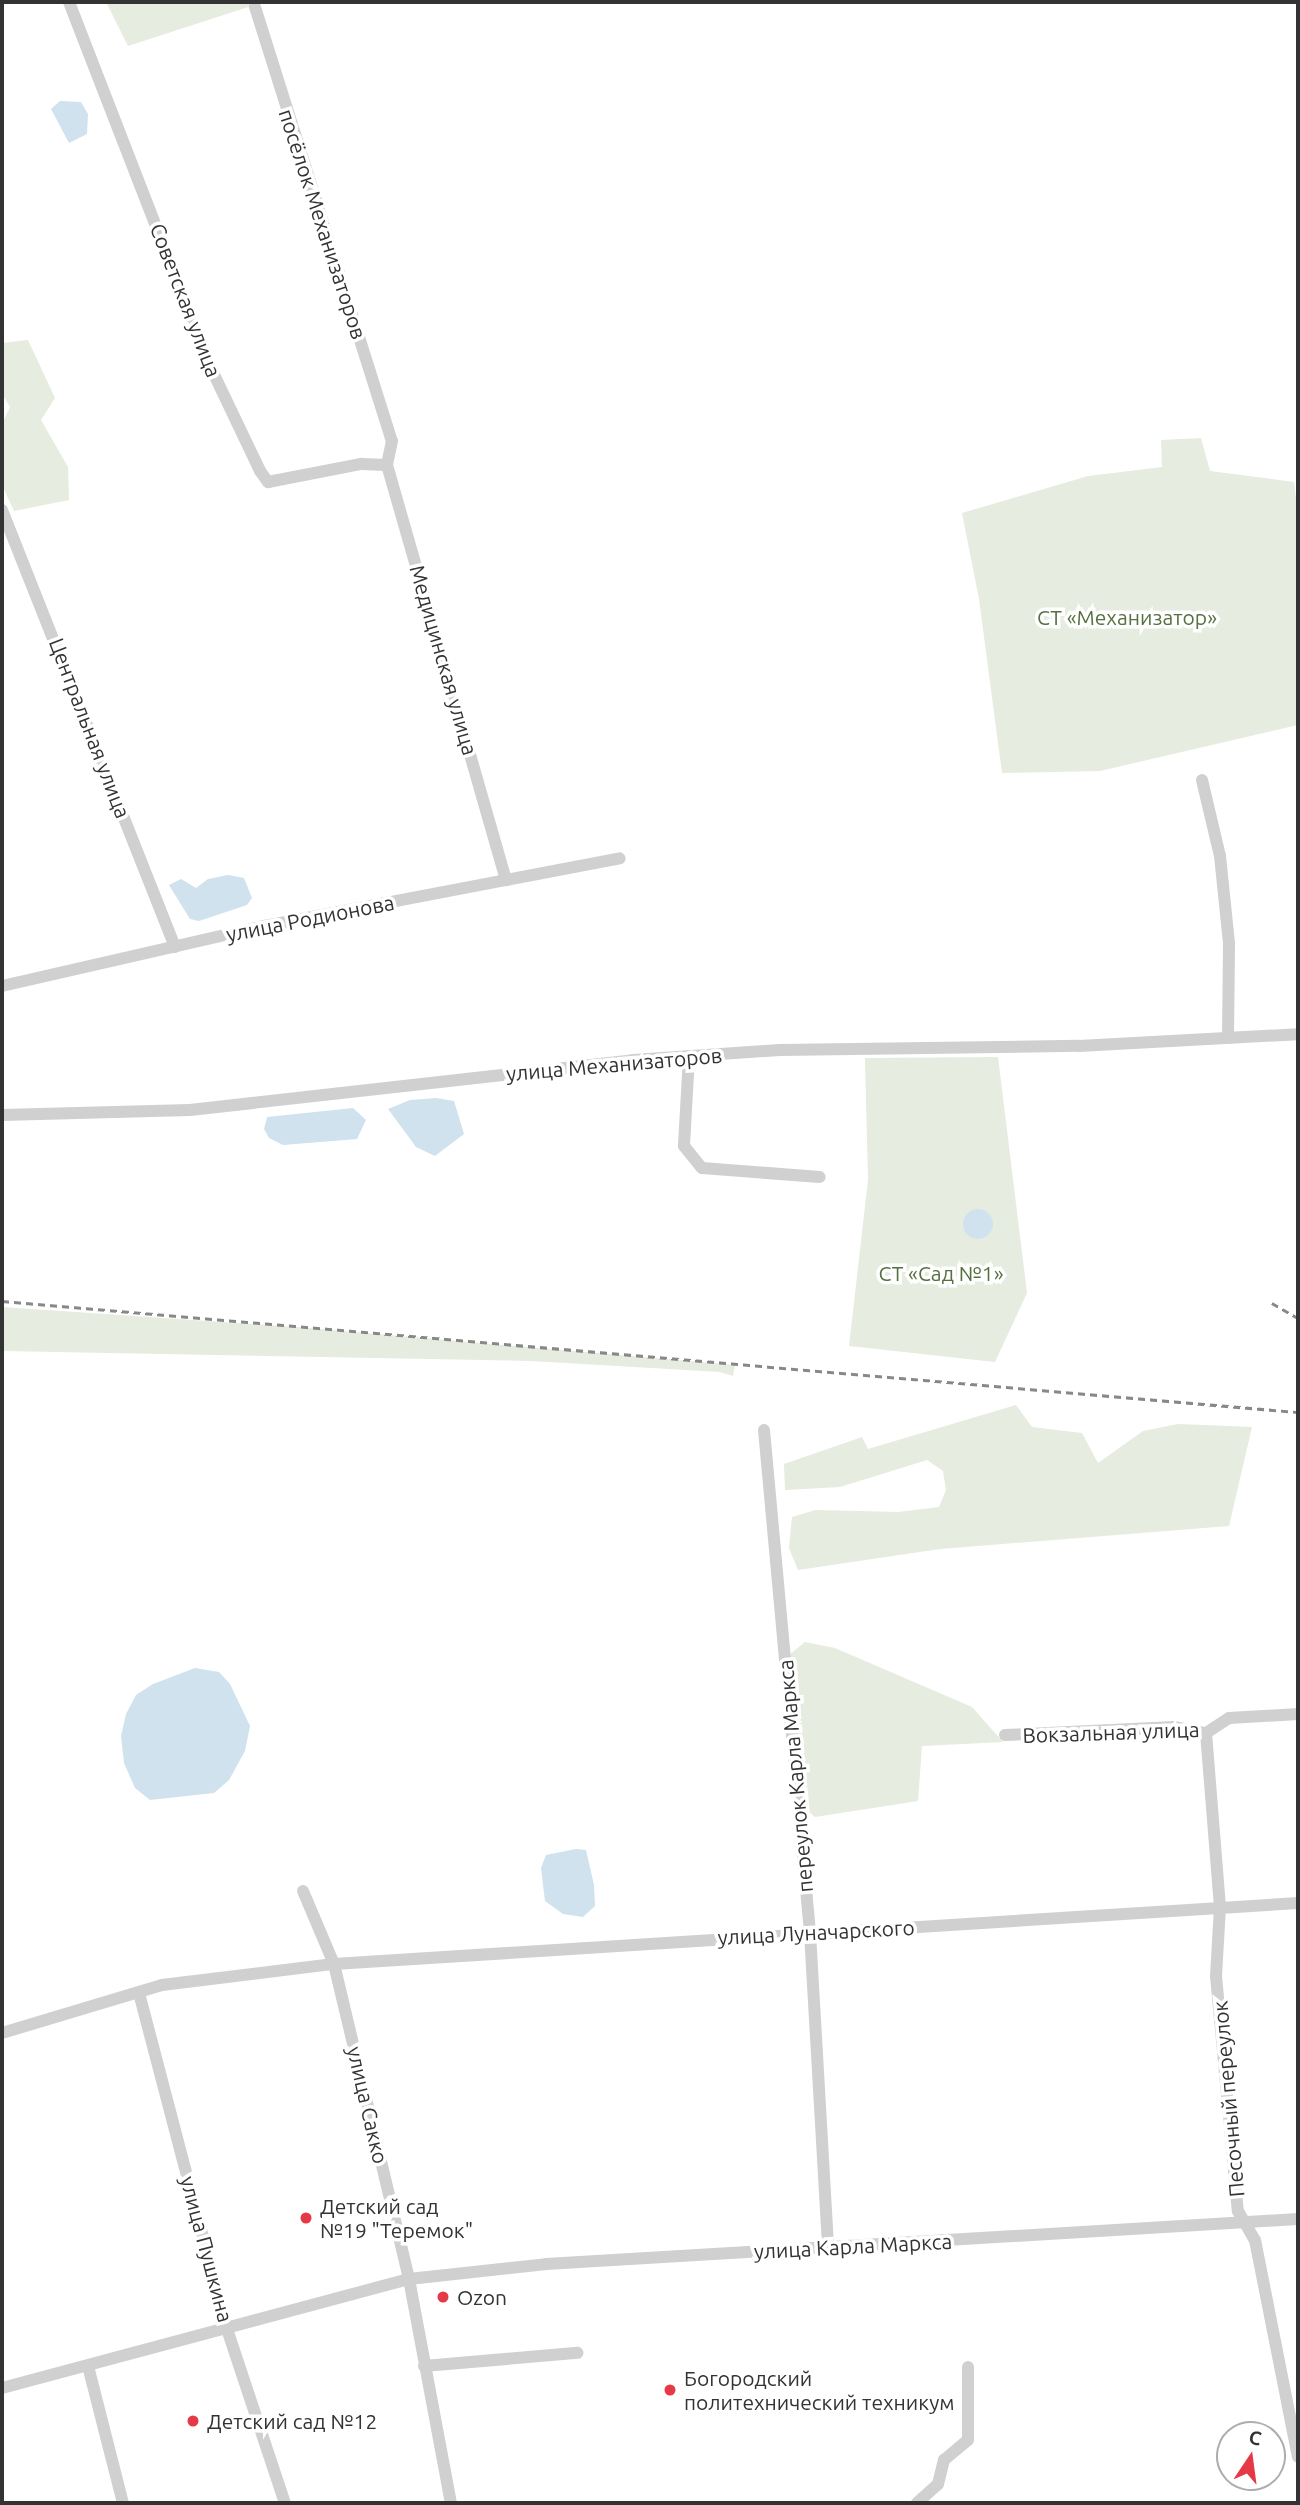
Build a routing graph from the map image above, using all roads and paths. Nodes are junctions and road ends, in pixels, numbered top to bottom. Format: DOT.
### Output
graph roads {
  1 [pos="69,2"];
  2 [pos="255,7"];
  3 [pos="392,440"];
  4 [pos="387,466"];
  5 [pos="2,510"];
  6 [pos="1202,780"];
  7 [pos="620,858"];
  8 [pos="506,880"];
  9 [pos="175,947"];
  10 [pos="2,986"];
  11 [pos="1298,1034"];
  12 [pos="1228,1038"];
  13 [pos="689,1056"];
  14 [pos="2,1115"];
  15 [pos="820,1177"];
  16 [pos="764,1430"];
  17 [pos="1298,1714"];
  18 [pos="1206,1733"];
  19 [pos="1004,1735"];
  20 [pos="303,1891"];
  21 [pos="1298,1903"];
  22 [pos="1220,1907"];
  23 [pos="810,1933"];
  24 [pos="334,1964"];
  25 [pos="139,1993"];
  26 [pos="2,2033"];
  27 [pos="1298,2219"];
  28 [pos="1248,2223"];
  29 [pos="828,2248"];
  30 [pos="409,2279"];
  31 [pos="227,2329"];
  32 [pos="577,2353"];
  33 [pos="88,2366"];
  34 [pos="424,2366"];
  35 [pos="968,2367"];
  36 [pos="2,2388"];
  37 [pos="1298,2457"];
  38 [pos="123,2503"];
  39 [pos="285,2503"];
  40 [pos="451,2503"];
  41 [pos="917,2503"];
  1 -- 4 [label="street, Советская улица"];
  2 -- 3 [label="street, посёлок Механизаторов"];
  3 -- 4 [label="street, Медицинская улица"];
  4 -- 8 [label="street, Медицинская улица"];
  5 -- 9 [label="street, Центральная улица"];
  6 -- 12 [label="street"];
  7 -- 8 [label="street, улица Родионова"];
  8 -- 9 [label="street, улица Родионова"];
  9 -- 10 [label="street, улица Родионова"];
  11 -- 12 [label="street, улица Механизаторов"];
  12 -- 13 [label="street, улица Механизаторов"];
  13 -- 14 [label="street, улица Механизаторов"];
  13 -- 15 [label="street"];
  16 -- 23 [label="street, переулок Карла Маркса"];
  17 -- 18 [label="street, Вокзальная улица"];
  18 -- 19 [label="street, Вокзальная улица"];
  18 -- 22 [label="street, Песочный переулок"];
  20 -- 24 [label="street, улица Сакко"];
  21 -- 22 [label="street, улица Луначарского"];
  22 -- 23 [label="street, улица Луначарского"];
  22 -- 28 [label="street, Песочный переулок"];
  23 -- 24 [label="street, улица Луначарского"];
  23 -- 29 [label="street, переулок Карла Маркса"];
  24 -- 25 [label="street, улица Луначарского"];
  24 -- 30 [label="street, улица Сакко"];
  25 -- 26 [label="street, улица Луначарского"];
  25 -- 31 [label="street, улица Пушкина"];
  27 -- 28 [label="street, улица Карла Маркса"];
  28 -- 29 [label="street, улица Карла Маркса"];
  28 -- 37 [label="street, Песочный переулок"];
  29 -- 30 [label="street, улица Карла Маркса"];
  30 -- 31 [label="street, улица Карла Маркса"];
  30 -- 34 [label="street, улица Сакко"];
  31 -- 33 [label="street, улица Карла Маркса"];
  31 -- 39 [label="street, улица Пушкина"];
  32 -- 34 [label="street"];
  33 -- 36 [label="street, улица Карла Маркса"];
  33 -- 38 [label="street"];
  34 -- 40 [label="street, улица Сакко"];
  35 -- 41 [label="street"];
}
